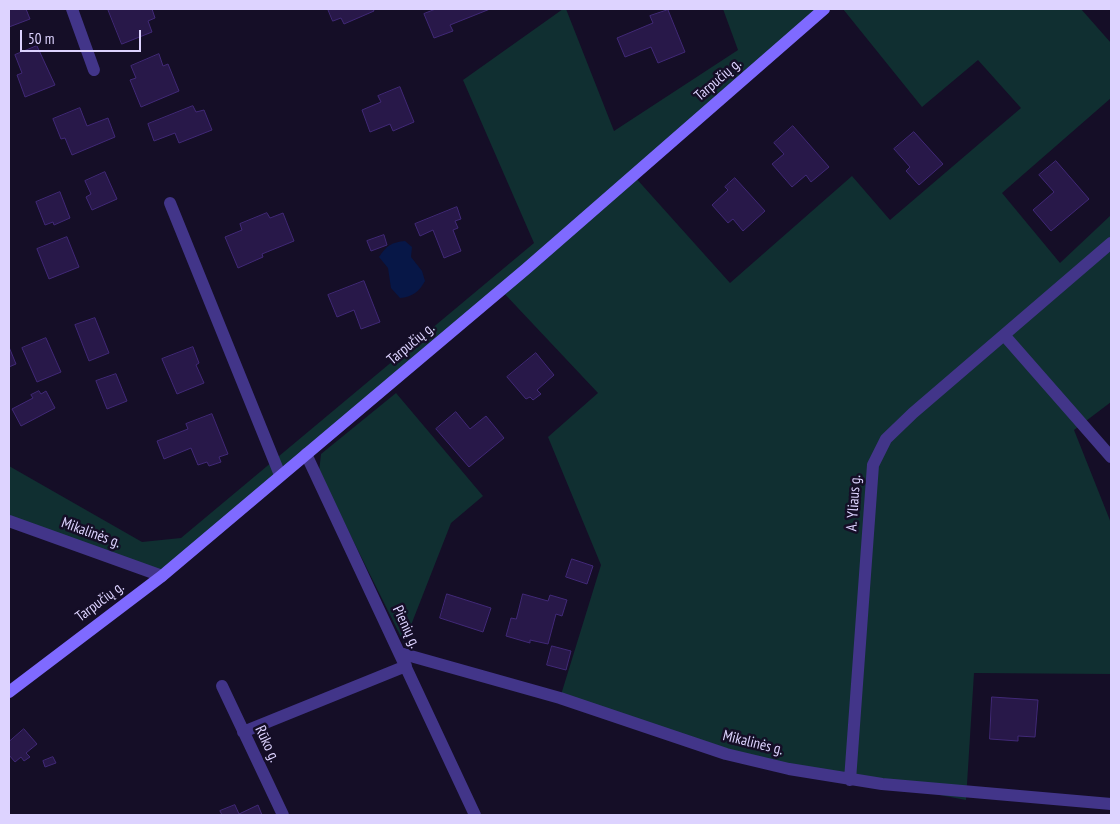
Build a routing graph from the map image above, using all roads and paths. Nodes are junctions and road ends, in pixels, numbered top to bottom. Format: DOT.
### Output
graph roads {
  1 [pos="72,9"];
  2 [pos="824,9"];
  3 [pos="94,70"];
  4 [pos="170,203"];
  5 [pos="1111,242"];
  6 [pos="1004,335"];
  7 [pos="306,454"];
  8 [pos="1111,457"];
  9 [pos="280,475"];
  10 [pos="9,521"];
  11 [pos="162,576"];
  12 [pos="400,653"];
  13 [pos="406,666"];
  14 [pos="222,686"];
  15 [pos="9,692"];
  16 [pos="243,732"];
  17 [pos="850,780"];
  18 [pos="1111,804"];
  19 [pos="282,815"];
  20 [pos="475,815"];
  1 -- 3 [label="street"];
  2 -- 7 [label="main road, Tarpučių g."];
  4 -- 9 [label="street"];
  5 -- 6 [label="street, A. Yliaus g."];
  6 -- 8 [label="street"];
  6 -- 17 [label="street, A. Yliaus g."];
  7 -- 9 [label="main road, Tarpučių g."];
  7 -- 12 [label="street, Pienių g."];
  9 -- 11 [label="main road, Tarpučių g."];
  10 -- 11 [label="street, Mikalinės g."];
  11 -- 15 [label="main road, Tarpučių g."];
  12 -- 13 [label="street, Pienių g."];
  12 -- 17 [label="street, Mikalinės g."];
  13 -- 16 [label="street"];
  13 -- 20 [label="street, Pienių g."];
  14 -- 16 [label="street, Rūko g."];
  16 -- 19 [label="street, Rūko g."];
  17 -- 18 [label="street, Mikalinės g."];
}
